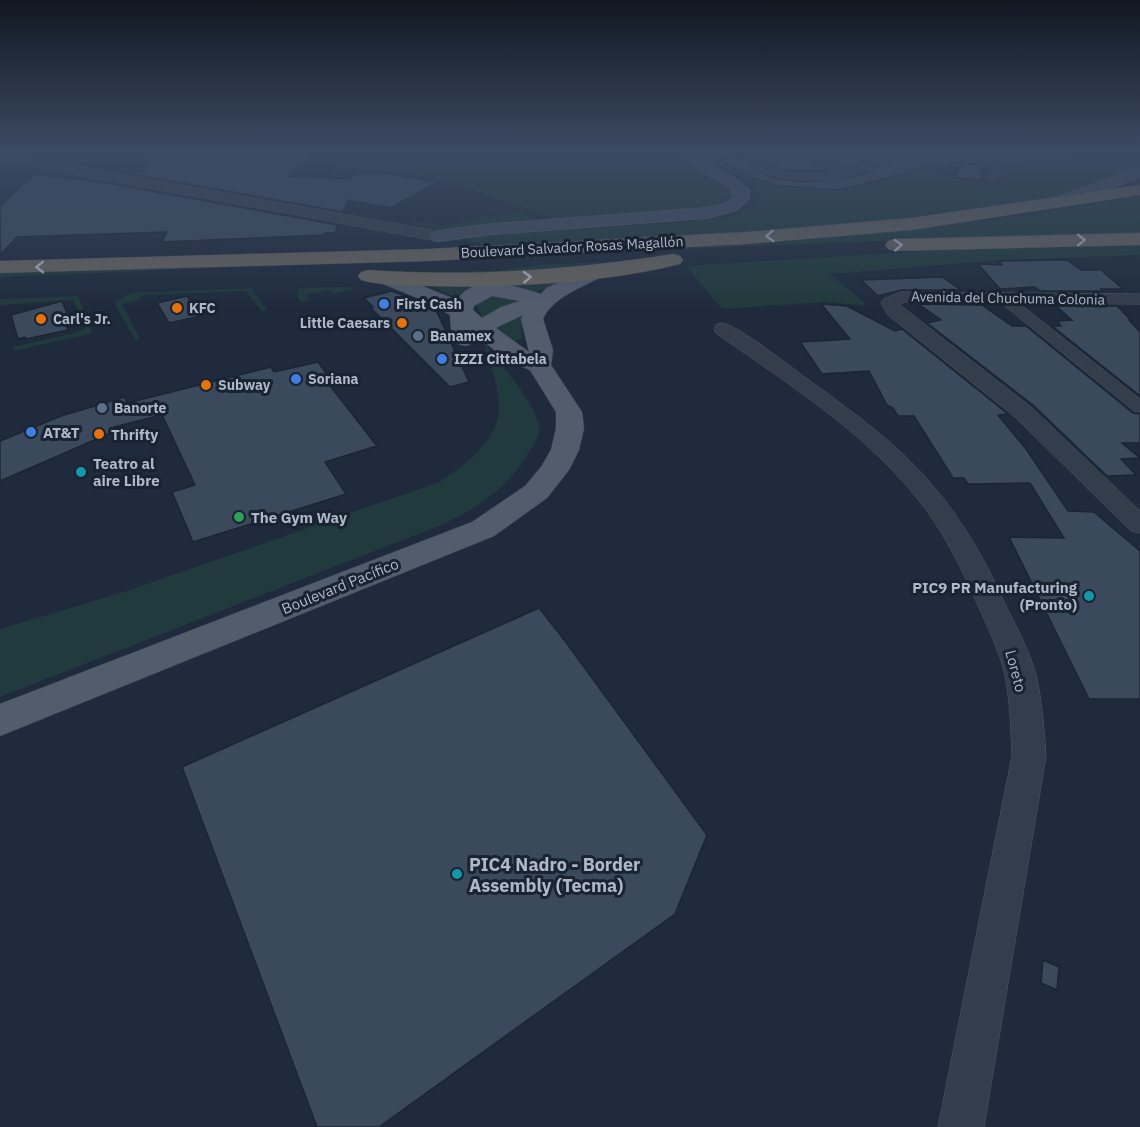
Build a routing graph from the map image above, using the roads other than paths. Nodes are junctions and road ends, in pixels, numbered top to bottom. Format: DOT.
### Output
graph roads {
  1 [pos="253,203"];
  2 [pos="736,203"];
  3 [pos="1051,203"];
  4 [pos="438,236"];
  5 [pos="1140,239"];
  6 [pos="481,252"];
  7 [pos="710,254"];
  8 [pos="351,258"];
  9 [pos="0,267"];
  10 [pos="314,271"];
  11 [pos="594,273"];
  12 [pos="385,278"];
  13 [pos="0,285"];
  14 [pos="1005,299"];
  15 [pos="1139,300"];
  16 [pos="543,301"];
  17 [pos="460,311"];
  18 [pos="480,328"];
  19 [pos="723,328"];
  20 [pos="539,365"];
  21 [pos="1140,407"];
  22 [pos="1140,525"];
  23 [pos="0,720"];
  24 [pos="961,1127"];
  1 -- 4 [label="street"];
  2 -- 4 [label="main road"];
  3 -- 6 [label="highway, Boulevard Salvador Rosas Magallón, one-way"];
  4 -- 6 [label="highway"];
  4 -- 8 [label="highway"];
  7 -- 5 [label="highway, Boulevard Salvador Rosas Magallón, one-way"];
  6 -- 8 [label="highway, Boulevard Salvador Rosas Magallón"];
  7 -- 10 [label="highway, Boulevard Salvador Rosas Magallón"];
  7 -- 11 [label="highway"];
  8 -- 9 [label="highway, Boulevard Salvador Rosas Magallón, one-way"];
  10 -- 12 [label="highway"];
  10 -- 13 [label="highway, Boulevard Salvador Rosas Magallón"];
  12 -- 11 [label="highway, one-way"];
  11 -- 16 [label="main road"];
  12 -- 17 [label="main road"];
  14 -- 15 [label="street, Avenida del Chuchuma Colonia"];
  14 -- 21 [label="street"];
  14 -- 22 [label="street, Avenida del Chuchuma Colonia"];
  16 -- 17 [label="main road"];
  16 -- 18 [label="main road"];
  16 -- 20 [label="main road, Boulevard Pacífico"];
  17 -- 18 [label="main road"];
  18 -- 20 [label="main road"];
  19 -- 24 [label="street, Loreto"];
  20 -- 23 [label="main road, Boulevard Pacífico"];
}
